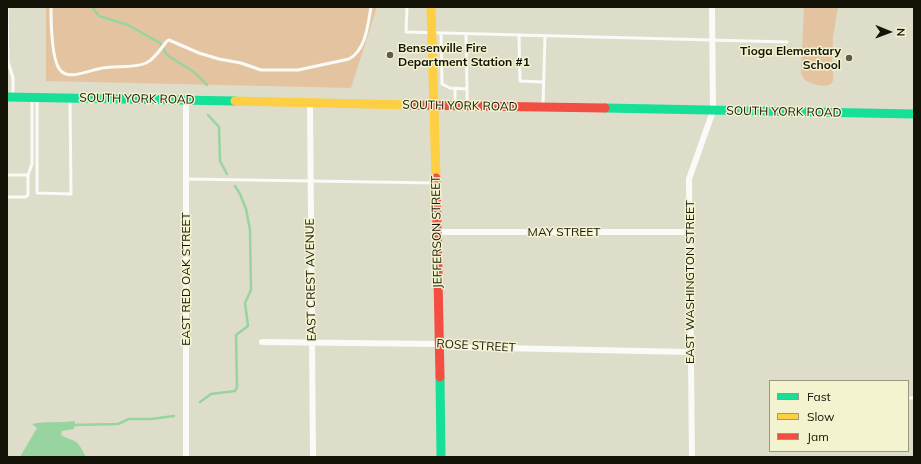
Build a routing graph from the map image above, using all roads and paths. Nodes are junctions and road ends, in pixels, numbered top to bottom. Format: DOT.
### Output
graph roads {
  1 [pos="7,7"];
  2 [pos="51,7"];
  3 [pos="371,7"];
  4 [pos="407,7"];
  5 [pos="431,7"];
  6 [pos="712,7"];
  7 [pos="436,33"];
  8 [pos="466,34"];
  9 [pos="519,35"];
  10 [pos="545,36"];
  11 [pos="712,40"];
  12 [pos="787,42"];
  13 [pos="544,82"];
  14 [pos="437,84"];
  15 [pos="455,88"];
  16 [pos="467,89"];
  17 [pos="10,97"];
  18 [pos="35,98"];
  19 [pos="70,98"];
  20 [pos="186,100"];
  21 [pos="310,102"];
  22 [pos="433,106"];
  23 [pos="454,106"];
  24 [pos="467,106"];
  25 [pos="543,108"];
  26 [pos="713,111"];
  27 [pos="914,114"];
  28 [pos="7,174"];
  29 [pos="28,174"];
  30 [pos="186,179"];
  31 [pos="310,181"];
  32 [pos="436,183"];
  33 [pos="7,197"];
  34 [pos="438,232"];
  35 [pos="690,232"];
  36 [pos="262,342"];
  37 [pos="312,342"];
  38 [pos="438,344"];
  39 [pos="690,352"];
  40 [pos="186,457"];
  41 [pos="312,457"];
  42 [pos="440,457"];
  43 [pos="692,457"];
  1 -- 17 [label="lane"];
  2 -- 3 [label="lane"];
  4 -- 7 [label="lane"];
  5 -- 7 [label="main road, JEFFERSON STREET"];
  6 -- 11 [label="street"];
  7 -- 8 [label="lane"];
  7 -- 14 [label="main road, JEFFERSON STREET"];
  8 -- 9 [label="lane"];
  8 -- 16 [label="lane"];
  9 -- 10 [label="lane"];
  9 -- 13 [label="lane"];
  10 -- 11 [label="lane"];
  10 -- 13 [label="lane"];
  11 -- 12 [label="lane"];
  11 -- 26 [label="street"];
  13 -- 25 [label="lane"];
  14 -- 15 [label="lane"];
  14 -- 22 [label="main road, JEFFERSON STREET"];
  15 -- 16 [label="lane"];
  15 -- 23 [label="lane"];
  16 -- 24 [label="lane"];
  17 -- 18 [label="main road, SOUTH YORK ROAD"];
  18 -- 19 [label="main road, SOUTH YORK ROAD"];
  18 -- 19 [label="lane"];
  18 -- 29 [label="lane"];
  19 -- 20 [label="main road, SOUTH YORK ROAD"];
  20 -- 21 [label="main road, SOUTH YORK ROAD"];
  20 -- 30 [label="street, EAST RED OAK STREET"];
  21 -- 22 [label="main road, SOUTH YORK ROAD"];
  21 -- 31 [label="street, EAST CREST AVENUE"];
  22 -- 23 [label="main road, SOUTH YORK ROAD"];
  22 -- 32 [label="main road, JEFFERSON STREET"];
  23 -- 24 [label="main road, SOUTH YORK ROAD"];
  24 -- 25 [label="main road, SOUTH YORK ROAD"];
  25 -- 26 [label="main road, SOUTH YORK ROAD"];
  26 -- 27 [label="main road, SOUTH YORK ROAD"];
  26 -- 35 [label="street, EAST WASHINGTON STREET"];
  28 -- 29 [label="lane"];
  29 -- 33 [label="lane"];
  30 -- 31 [label="lane"];
  30 -- 40 [label="street, EAST RED OAK STREET"];
  31 -- 32 [label="lane"];
  31 -- 37 [label="street, EAST CREST AVENUE"];
  32 -- 34 [label="main road, JEFFERSON STREET"];
  34 -- 35 [label="street, MAY STREET"];
  34 -- 38 [label="main road, JEFFERSON STREET"];
  35 -- 39 [label="street, EAST WASHINGTON STREET"];
  36 -- 37 [label="street, ROSE STREET"];
  37 -- 38 [label="street, ROSE STREET"];
  37 -- 41 [label="street, EAST CREST AVENUE"];
  38 -- 39 [label="street, ROSE STREET"];
  38 -- 42 [label="main road, JEFFERSON STREET"];
  39 -- 43 [label="street, EAST WASHINGTON STREET"];
}
